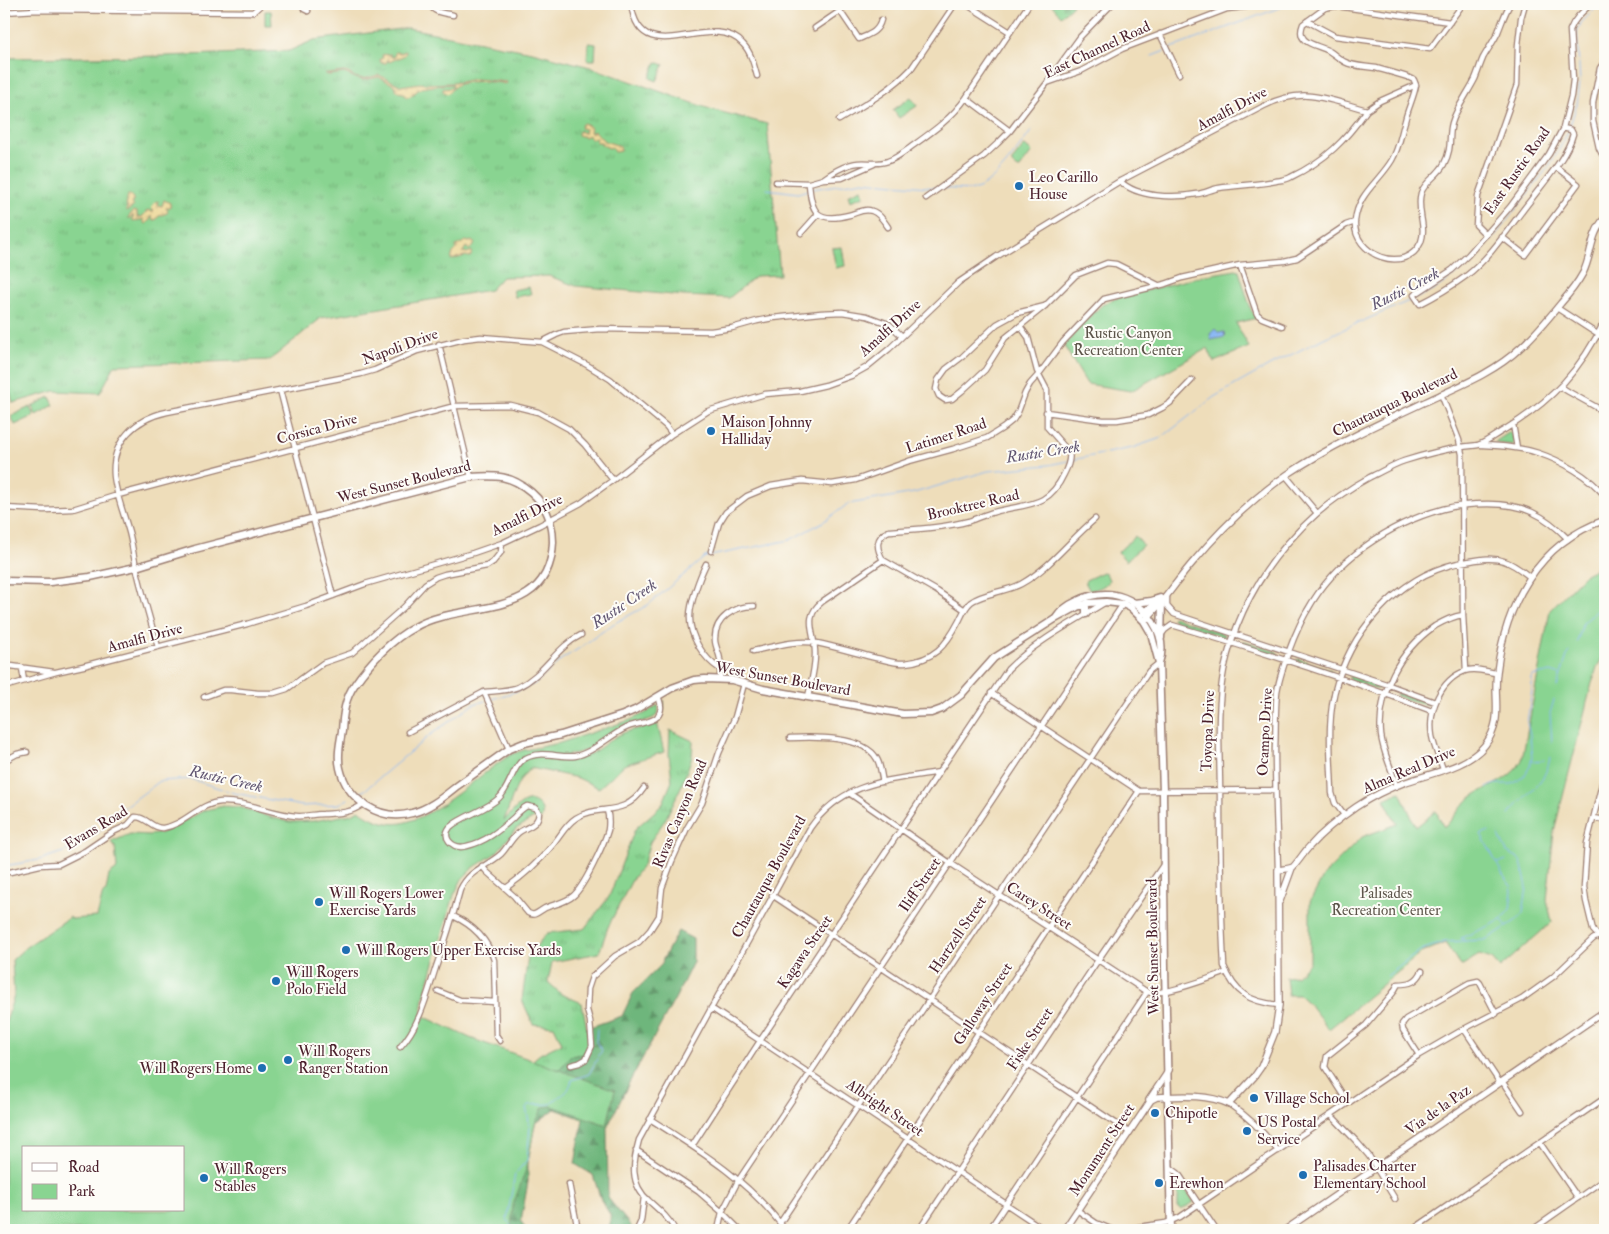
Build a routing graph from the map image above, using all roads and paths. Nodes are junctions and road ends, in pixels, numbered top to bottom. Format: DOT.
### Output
graph roads {
  1 [pos="36,4"];
  2 [pos="262,4"];
  3 [pos="303,4"];
  4 [pos="430,4"];
  5 [pos="630,4"];
  6 [pos="838,4"];
  7 [pos="955,4"];
  8 [pos="966,4"];
  9 [pos="1029,4"];
  10 [pos="1112,4"];
  11 [pos="1257,4"];
  12 [pos="1463,4"];
  13 [pos="1510,4"];
  14 [pos="1525,4"];
  15 [pos="1591,4"];
  16 [pos="1226,6"];
  17 [pos="36,10"];
  18 [pos="308,11"];
  19 [pos="840,11"];
  20 [pos="4,12"];
  21 [pos="452,15"];
  22 [pos="881,20"];
  23 [pos="1307,21"];
  24 [pos="1450,22"];
  25 [pos="815,28"];
  26 [pos="1010,32"];
  27 [pos="1160,34"];
  28 [pos="1605,61"];
  29 [pos="1179,74"];
  30 [pos="757,76"];
  31 [pos="1047,82"];
  32 [pos="1416,84"];
  33 [pos="966,98"];
  34 [pos="1367,110"];
  35 [pos="838,120"];
  36 [pos="1566,129"];
  37 [pos="1010,131"];
  38 [pos="1605,155"];
  39 [pos="874,164"];
  40 [pos="1556,167"];
  41 [pos="823,179"];
  42 [pos="1120,181"];
  43 [pos="776,182"];
  44 [pos="809,183"];
  45 [pos="926,198"];
  46 [pos="818,214"];
  47 [pos="1605,218"];
  48 [pos="1355,222"];
  49 [pos="888,227"];
  50 [pos="801,233"];
  51 [pos="1486,235"];
  52 [pos="1502,237"];
  53 [pos="1240,265"];
  54 [pos="1158,285"];
  55 [pos="1045,306"];
  56 [pos="1557,308"];
  57 [pos="1605,320"];
  58 [pos="1020,326"];
  59 [pos="1282,326"];
  60 [pos="1598,335"];
  61 [pos="902,336"];
  62 [pos="1605,339"];
  63 [pos="542,342"];
  64 [pos="439,344"];
  65 [pos="1039,374"];
  66 [pos="1192,380"];
  67 [pos="1562,387"];
  68 [pos="280,390"];
  69 [pos="1441,394"];
  70 [pos="455,406"];
  71 [pos="1046,412"];
  72 [pos="1605,412"];
  73 [pos="1513,424"];
  74 [pos="672,434"];
  75 [pos="1479,444"];
  76 [pos="1461,447"];
  77 [pos="295,448"];
  78 [pos="1517,448"];
  79 [pos="1286,476"];
  80 [pos="471,477"];
  81 [pos="613,480"];
  82 [pos="118,495"];
  83 [pos="1605,496"];
  84 [pos="1463,504"];
  85 [pos="4,508"];
  86 [pos="1318,513"];
  87 [pos="313,519"];
  88 [pos="1095,519"];
  89 [pos="550,520"];
  90 [pos="1605,520"];
  91 [pos="1568,539"];
  92 [pos="502,543"];
  93 [pos="711,551"];
  94 [pos="883,560"];
  95 [pos="1463,562"];
  96 [pos="706,564"];
  97 [pos="136,566"];
  98 [pos="1530,576"];
  99 [pos="4,581"];
  100 [pos="1168,592"];
  101 [pos="333,596"];
  102 [pos="1161,600"];
  103 [pos="1106,602"];
  104 [pos="1133,602"];
  105 [pos="1123,604"];
  106 [pos="754,606"];
  107 [pos="1077,607"];
  108 [pos="964,610"];
  109 [pos="1086,614"];
  110 [pos="1463,615"];
  111 [pos="1145,616"];
  112 [pos="1055,619"];
  113 [pos="1172,619"];
  114 [pos="1235,633"];
  115 [pos="581,635"];
  116 [pos="1161,638"];
  117 [pos="1232,642"];
  118 [pos="815,643"];
  119 [pos="158,647"];
  120 [pos="753,651"];
  121 [pos="1289,651"];
  122 [pos="1285,660"];
  123 [pos="1159,663"];
  124 [pos="4,665"];
  125 [pos="22,668"];
  126 [pos="720,669"];
  127 [pos="1342,669"];
  128 [pos="1466,670"];
  129 [pos="56,672"];
  130 [pos="1496,673"];
  131 [pos="1339,677"];
  132 [pos="720,678"];
  133 [pos="24,681"];
  134 [pos="744,684"];
  135 [pos="1389,685"];
  136 [pos="4,687"];
  137 [pos="484,692"];
  138 [pos="991,693"];
  139 [pos="1385,694"];
  140 [pos="658,696"];
  141 [pos="204,697"];
  142 [pos="808,697"];
  143 [pos="1435,702"];
  144 [pos="1432,711"];
  145 [pos="1041,727"];
  146 [pos="408,732"];
  147 [pos="790,738"];
  148 [pos="509,749"];
  149 [pos="27,752"];
  150 [pos="1091,759"];
  151 [pos="4,761"];
  152 [pos="1444,769"];
  153 [pos="939,772"];
  154 [pos="1605,772"];
  155 [pos="883,782"];
  156 [pos="1396,786"];
  157 [pos="644,788"];
  158 [pos="1220,790"];
  159 [pos="1275,790"];
  160 [pos="1139,791"];
  161 [pos="1163,792"];
  162 [pos="849,793"];
  163 [pos="363,804"];
  164 [pos="607,810"];
  165 [pos="1344,815"];
  166 [pos="1594,818"];
  167 [pos="1605,820"];
  168 [pos="901,829"];
  169 [pos="950,863"];
  170 [pos="1164,863"];
  171 [pos="482,866"];
  172 [pos="1292,868"];
  173 [pos="1278,870"];
  174 [pos="10,872"];
  175 [pos="506,888"];
  176 [pos="772,895"];
  177 [pos="1000,895"];
  178 [pos="1279,905"];
  179 [pos="453,916"];
  180 [pos="1049,927"];
  181 [pos="1593,930"];
  182 [pos="1605,932"];
  183 [pos="831,935"];
  184 [pos="1600,935"];
  185 [pos="1592,939"];
  186 [pos="1605,943"];
  187 [pos="1098,960"];
  188 [pos="880,967"];
  189 [pos="1422,971"];
  190 [pos="1227,972"];
  191 [pos="438,991"];
  192 [pos="1147,992"];
  193 [pos="1166,992"];
  194 [pos="930,1000"];
  195 [pos="495,1002"];
  196 [pos="1279,1005"];
  197 [pos="711,1008"];
  198 [pos="1605,1011"];
  199 [pos="1496,1014"];
  200 [pos="1464,1029"];
  201 [pos="978,1033"];
  202 [pos="500,1041"];
  203 [pos="760,1041"];
  204 [pos="400,1047"];
  205 [pos="1419,1055"];
  206 [pos="571,1065"];
  207 [pos="1028,1065"];
  208 [pos="1168,1070"];
  209 [pos="810,1074"];
  210 [pos="1501,1082"];
  211 [pos="1169,1097"];
  212 [pos="1076,1098"];
  213 [pos="1605,1098"];
  214 [pos="1148,1103"];
  215 [pos="1348,1103"];
  216 [pos="1230,1104"];
  217 [pos="859,1106"];
  218 [pos="1522,1111"];
  219 [pos="1330,1115"];
  220 [pos="650,1119"];
  221 [pos="1128,1132"];
  222 [pos="908,1139"];
  223 [pos="1540,1143"];
  224 [pos="692,1146"];
  225 [pos="636,1150"];
  226 [pos="1278,1151"];
  227 [pos="1171,1168"];
  228 [pos="1376,1169"];
  229 [pos="958,1171"];
  230 [pos="1605,1179"];
  231 [pos="738,1181"];
  232 [pos="569,1184"];
  233 [pos="644,1197"];
  234 [pos="1578,1198"];
  235 [pos="1395,1199"];
  236 [pos="1006,1204"];
  237 [pos="1199,1204"];
  238 [pos="1077,1210"];
  239 [pos="722,1212"];
  240 [pos="1171,1222"];
  241 [pos="780,1224"];
  242 [pos="1416,1229"];
  243 [pos="578,1230"];
  244 [pos="637,1230"];
  245 [pos="675,1230"];
  246 [pos="718,1230"];
  247 [pos="740,1230"];
  248 [pos="785,1230"];
  249 [pos="848,1230"];
  250 [pos="919,1230"];
  251 [pos="989,1230"];
  252 [pos="1045,1230"];
  253 [pos="1064,1230"];
  254 [pos="1113,1230"];
  255 [pos="1120,1230"];
  256 [pos="1172,1230"];
  257 [pos="1216,1230"];
  258 [pos="1285,1230"];
  259 [pos="1532,1230"];
  1 -- 17 [label="street"];
  2 -- 17 [label="street"];
  3 -- 18 [label="street"];
  4 -- 21 [label="street"];
  5 -- 30 [label="street"];
  6 -- 19 [label="street"];
  7 -- 35 [label="street"];
  8 -- 26 [label="street"];
  9 -- 26 [label="street"];
  10 -- 31 [label="street"];
  11 -- 16 [label="street, East Channel Road"];
  12 -- 24 [label="street"];
  13 -- 48 [label="street"];
  14 -- 51 [label="street"];
  15 -- 36 [label="street, East Rustic Road"];
  16 -- 27 [label="street, East Channel Road"];
  17 -- 20 [label="street"];
  19 -- 22 [label="street"];
  19 -- 25 [label="street"];
  23 -- 24 [label="street"];
  23 -- 24 [label="street"];
  23 -- 32 [label="street"];
  26 -- 33 [label="street"];
  27 -- 29 [label="street"];
  27 -- 31 [label="street, East Channel Road"];
  28 -- 38 [label="street"];
  31 -- 37 [label="street, East Channel Road"];
  32 -- 34 [label="street"];
  32 -- 48 [label="street"];
  33 -- 37 [label="street"];
  33 -- 39 [label="street"];
  34 -- 42 [label="street, Amalfi Drive"];
  34 -- 42 [label="street"];
  36 -- 40 [label="street"];
  36 -- 51 [label="street, East Rustic Road"];
  37 -- 45 [label="street, East Channel Road"];
  39 -- 41 [label="street"];
  39 -- 41 [label="street"];
  40 -- 52 [label="street"];
  40 -- 52 [label="street"];
  41 -- 44 [label="street"];
  42 -- 61 [label="street, Amalfi Drive"];
  43 -- 44 [label="street"];
  44 -- 46 [label="street"];
  46 -- 49 [label="street"];
  46 -- 50 [label="street"];
  47 -- 56 [label="street, Chautauqua Boulevard"];
  48 -- 53 [label="street, Latimer Road"];
  51 -- 52 [label="street, East Rustic Road"];
  53 -- 54 [label="street, Latimer Road"];
  53 -- 59 [label="street"];
  54 -- 55 [label="street"];
  54 -- 65 [label="street, Latimer Road"];
  55 -- 58 [label="street"];
  55 -- 58 [label="street"];
  56 -- 60 [label="street"];
  56 -- 69 [label="street, Chautauqua Boulevard"];
  57 -- 60 [label="street, Toyopa Drive"];
  58 -- 65 [label="street, Brooktree Road"];
  60 -- 62 [label="street"];
  60 -- 67 [label="street, Toyopa Drive"];
  61 -- 63 [label="street, Napoli Drive"];
  61 -- 74 [label="street, Amalfi Drive"];
  63 -- 64 [label="street, Napoli Drive"];
  63 -- 74 [label="street"];
  64 -- 68 [label="street, Napoli Drive"];
  64 -- 70 [label="street"];
  65 -- 71 [label="street, Brooktree Road"];
  65 -- 93 [label="street, Latimer Road"];
  66 -- 71 [label="street"];
  67 -- 72 [label="street"];
  67 -- 73 [label="street, Toyopa Drive"];
  68 -- 77 [label="street"];
  68 -- 82 [label="street, Napoli Drive"];
  69 -- 76 [label="street"];
  69 -- 79 [label="street, Chautauqua Boulevard"];
  70 -- 77 [label="street, Corsica Drive"];
  70 -- 80 [label="street"];
  70 -- 81 [label="street, Corsica Drive"];
  71 -- 94 [label="street, Brooktree Road"];
  73 -- 75 [label="street, Toyopa Drive"];
  73 -- 78 [label="street"];
  74 -- 81 [label="street, Amalfi Drive"];
  75 -- 76 [label="street, Toyopa Drive"];
  75 -- 78 [label="street"];
  76 -- 84 [label="street"];
  76 -- 86 [label="street, Toyopa Drive"];
  77 -- 82 [label="street, Corsica Drive"];
  77 -- 87 [label="street"];
  78 -- 83 [label="street"];
  79 -- 86 [label="street"];
  79 -- 100 [label="street, Chautauqua Boulevard"];
  80 -- 87 [label="main road, West Sunset Boulevard"];
  80 -- 89 [label="main road, West Sunset Boulevard"];
  81 -- 89 [label="street, Amalfi Drive"];
  82 -- 85 [label="street, Corsica Drive"];
  82 -- 97 [label="street, Napoli Drive"];
  84 -- 91 [label="street, Ocampo Drive"];
  84 -- 95 [label="street"];
  84 -- 121 [label="street, Ocampo Drive"];
  86 -- 114 [label="street, Toyopa Drive"];
  87 -- 97 [label="main road, West Sunset Boulevard"];
  87 -- 101 [label="street"];
  88 -- 108 [label="street"];
  89 -- 92 [label="street, Amalfi Drive"];
  89 -- 163 [label="main road, West Sunset Boulevard"];
  90 -- 91 [label="street, Alma Real Drive"];
  91 -- 98 [label="street, Alma Real Drive"];
  92 -- 101 [label="street, Amalfi Drive"];
  92 -- 141 [label="street"];
  94 -- 108 [label="street"];
  94 -- 118 [label="street"];
  95 -- 98 [label="street"];
  95 -- 110 [label="street"];
  95 -- 127 [label="street"];
  96 -- 126 [label="street"];
  97 -- 99 [label="main road, West Sunset Boulevard"];
  97 -- 119 [label="street, Napoli Drive"];
  98 -- 130 [label="street, Alma Real Drive"];
  100 -- 102 [label="street, Chautauqua Boulevard"];
  100 -- 113 [label="street"];
  101 -- 119 [label="street, Amalfi Drive"];
  102 -- 104 [label="main road"];
  102 -- 111 [label="street, Chautauqua Boulevard"];
  102 -- 116 [label="main road"];
  103 -- 105 [label="main road, West Sunset Boulevard"];
  103 -- 107 [label="main road, West Sunset Boulevard"];
  103 -- 109 [label="street"];
  104 -- 111 [label="main road, West Sunset Boulevard"];
  104 -- 112 [label="main road, West Sunset Boulevard"];
  105 -- 111 [label="main road, West Sunset Boulevard"];
  105 -- 145 [label="street, Iliff Street"];
  106 -- 126 [label="street"];
  107 -- 109 [label="main road"];
  107 -- 112 [label="main road, West Sunset Boulevard"];
  108 -- 118 [label="street"];
  109 -- 138 [label="street"];
  110 -- 128 [label="street"];
  110 -- 135 [label="street"];
  111 -- 116 [label="main road, West Sunset Boulevard"];
  111 -- 123 [label="main road, West Sunset Boulevard"];
  112 -- 142 [label="main road, West Sunset Boulevard"];
  113 -- 114 [label="street"];
  113 -- 116 [label="street"];
  113 -- 117 [label="street"];
  114 -- 117 [label="street, Toyopa Drive"];
  114 -- 121 [label="street"];
  115 -- 137 [label="street"];
  116 -- 123 [label="main road, West Sunset Boulevard"];
  117 -- 122 [label="street"];
  117 -- 158 [label="street, Toyopa Drive"];
  118 -- 120 [label="street"];
  118 -- 142 [label="street"];
  119 -- 129 [label="street, Amalfi Drive"];
  121 -- 122 [label="street, Ocampo Drive"];
  121 -- 127 [label="street"];
  122 -- 131 [label="street"];
  122 -- 159 [label="street, Ocampo Drive"];
  123 -- 150 [label="street, Hartzell Street"];
  123 -- 161 [label="main road, West Sunset Boulevard"];
  124 -- 125 [label="street"];
  125 -- 129 [label="street"];
  125 -- 133 [label="street"];
  126 -- 132 [label="street"];
  127 -- 131 [label="street"];
  127 -- 135 [label="street"];
  128 -- 130 [label="street"];
  128 -- 143 [label="street"];
  129 -- 133 [label="street, Amalfi Drive"];
  130 -- 152 [label="street, Alma Real Drive"];
  131 -- 139 [label="street"];
  131 -- 165 [label="street"];
  132 -- 134 [label="main road, West Sunset Boulevard"];
  132 -- 140 [label="main road, West Sunset Boulevard"];
  133 -- 136 [label="street, Amalfi Drive"];
  134 -- 142 [label="main road, West Sunset Boulevard"];
  134 -- 206 [label="street, Rivas Canyon Road"];
  135 -- 139 [label="street"];
  135 -- 143 [label="street"];
  137 -- 146 [label="street"];
  137 -- 148 [label="street"];
  138 -- 145 [label="street"];
  138 -- 153 [label="street"];
  139 -- 144 [label="street"];
  139 -- 156 [label="street"];
  140 -- 148 [label="main road, West Sunset Boulevard"];
  140 -- 171 [label="street"];
  143 -- 144 [label="street"];
  144 -- 152 [label="street"];
  145 -- 150 [label="street"];
  145 -- 169 [label="street, Iliff Street"];
  147 -- 155 [label="street"];
  148 -- 163 [label="main road, West Sunset Boulevard"];
  149 -- 151 [label="street"];
  150 -- 160 [label="street"];
  150 -- 177 [label="street, Hartzell Street"];
  152 -- 156 [label="street, Alma Real Drive"];
  153 -- 155 [label="street, Chautauqua Boulevard"];
  153 -- 168 [label="street, Kagawa Street"];
  154 -- 166 [label="street"];
  155 -- 162 [label="street, Chautauqua Boulevard"];
  156 -- 165 [label="street, Alma Real Drive"];
  157 -- 164 [label="street"];
  158 -- 159 [label="street"];
  158 -- 161 [label="street"];
  158 -- 190 [label="street, Toyopa Drive"];
  159 -- 173 [label="street, Ocampo Drive"];
  160 -- 161 [label="street"];
  160 -- 180 [label="street, Galloway Street"];
  161 -- 170 [label="main road, West Sunset Boulevard"];
  162 -- 168 [label="street, Carey Street"];
  162 -- 176 [label="street, Chautauqua Boulevard"];
  163 -- 174 [label="street, Evans Road"];
  164 -- 175 [label="street"];
  164 -- 175 [label="street"];
  165 -- 172 [label="street, Alma Real Drive"];
  166 -- 167 [label="street"];
  166 -- 181 [label="street"];
  168 -- 169 [label="street, Carey Street"];
  168 -- 183 [label="street, Kagawa Street"];
  169 -- 177 [label="street, Carey Street"];
  169 -- 188 [label="street, Iliff Street"];
  170 -- 187 [label="street, Fiske Street"];
  170 -- 193 [label="main road, West Sunset Boulevard"];
  171 -- 175 [label="street"];
  171 -- 179 [label="street"];
  172 -- 173 [label="street"];
  172 -- 178 [label="street, Alma Real Drive"];
  173 -- 178 [label="street"];
  176 -- 183 [label="street"];
  176 -- 197 [label="street, Chautauqua Boulevard"];
  177 -- 180 [label="street, Carey Street"];
  177 -- 194 [label="street, Hartzell Street"];
  178 -- 196 [label="street"];
  179 -- 195 [label="street"];
  179 -- 204 [label="street"];
  180 -- 187 [label="street, Carey Street"];
  180 -- 201 [label="street, Galloway Street"];
  181 -- 184 [label="street"];
  181 -- 185 [label="street"];
  182 -- 184 [label="street"];
  183 -- 188 [label="street"];
  183 -- 203 [label="street, Kagawa Street"];
  184 -- 185 [label="street"];
  184 -- 186 [label="street"];
  185 -- 199 [label="street"];
  187 -- 192 [label="street, Carey Street"];
  187 -- 207 [label="street, Fiske Street"];
  188 -- 194 [label="street"];
  188 -- 209 [label="street, Iliff Street"];
  189 -- 215 [label="street"];
  190 -- 193 [label="street"];
  190 -- 196 [label="street, Toyopa Drive"];
  191 -- 195 [label="street"];
  192 -- 193 [label="street"];
  192 -- 212 [label="street"];
  193 -- 208 [label="main road, West Sunset Boulevard"];
  194 -- 201 [label="street"];
  194 -- 217 [label="street, Hartzell Street"];
  195 -- 202 [label="street"];
  196 -- 216 [label="street"];
  197 -- 203 [label="street, Albright Street"];
  197 -- 220 [label="street, Chautauqua Boulevard"];
  198 -- 210 [label="street, Via de la Paz"];
  199 -- 200 [label="street"];
  199 -- 205 [label="street"];
  200 -- 205 [label="street"];
  200 -- 210 [label="street"];
  201 -- 207 [label="street"];
  201 -- 222 [label="street, Galloway Street"];
  203 -- 209 [label="street, Albright Street"];
  203 -- 224 [label="street, Kagawa Street"];
  205 -- 215 [label="street"];
  207 -- 212 [label="street"];
  207 -- 229 [label="street, Fiske Street"];
  208 -- 211 [label="main road, West Sunset Boulevard"];
  208 -- 214 [label="street"];
  209 -- 217 [label="street, Albright Street"];
  209 -- 231 [label="street, Iliff Street"];
  210 -- 218 [label="street"];
  210 -- 228 [label="street, Via de la Paz"];
  211 -- 214 [label="street, Monument Street"];
  211 -- 216 [label="street, Monument Street"];
  211 -- 227 [label="main road, West Sunset Boulevard"];
  212 -- 221 [label="street"];
  212 -- 236 [label="street"];
  213 -- 223 [label="street"];
  214 -- 221 [label="street, Monument Street"];
  215 -- 219 [label="street"];
  216 -- 226 [label="street"];
  217 -- 222 [label="street, Albright Street"];
  217 -- 241 [label="street, Hartzell Street"];
  219 -- 226 [label="street"];
  219 -- 228 [label="street"];
  220 -- 224 [label="street"];
  220 -- 225 [label="street, Chautauqua Boulevard"];
  221 -- 238 [label="street, Monument Street"];
  222 -- 229 [label="street, Albright Street"];
  222 -- 249 [label="street, Galloway Street"];
  223 -- 234 [label="street"];
  223 -- 242 [label="street"];
  224 -- 231 [label="street"];
  225 -- 233 [label="street, Chautauqua Boulevard"];
  225 -- 239 [label="street"];
  226 -- 237 [label="street"];
  227 -- 237 [label="street"];
  227 -- 240 [label="main road, West Sunset Boulevard"];
  228 -- 235 [label="street"];
  228 -- 258 [label="street, Via de la Paz"];
  229 -- 236 [label="street, Albright Street"];
  229 -- 250 [label="street, Fiske Street"];
  230 -- 234 [label="street"];
  231 -- 239 [label="street, Iliff Street"];
  231 -- 241 [label="street"];
  232 -- 243 [label="street"];
  233 -- 244 [label="street"];
  233 -- 245 [label="street, Chautauqua Boulevard"];
  234 -- 259 [label="street"];
  236 -- 251 [label="street"];
  236 -- 252 [label="street, Albright Street"];
  237 -- 240 [label="street"];
  237 -- 257 [label="street"];
  238 -- 253 [label="street, Monument Street"];
  238 -- 254 [label="street"];
  239 -- 246 [label="street, Iliff Street"];
  239 -- 247 [label="street"];
  240 -- 255 [label="street"];
  240 -- 256 [label="main road, West Sunset Boulevard"];
  241 -- 248 [label="street"];
}
